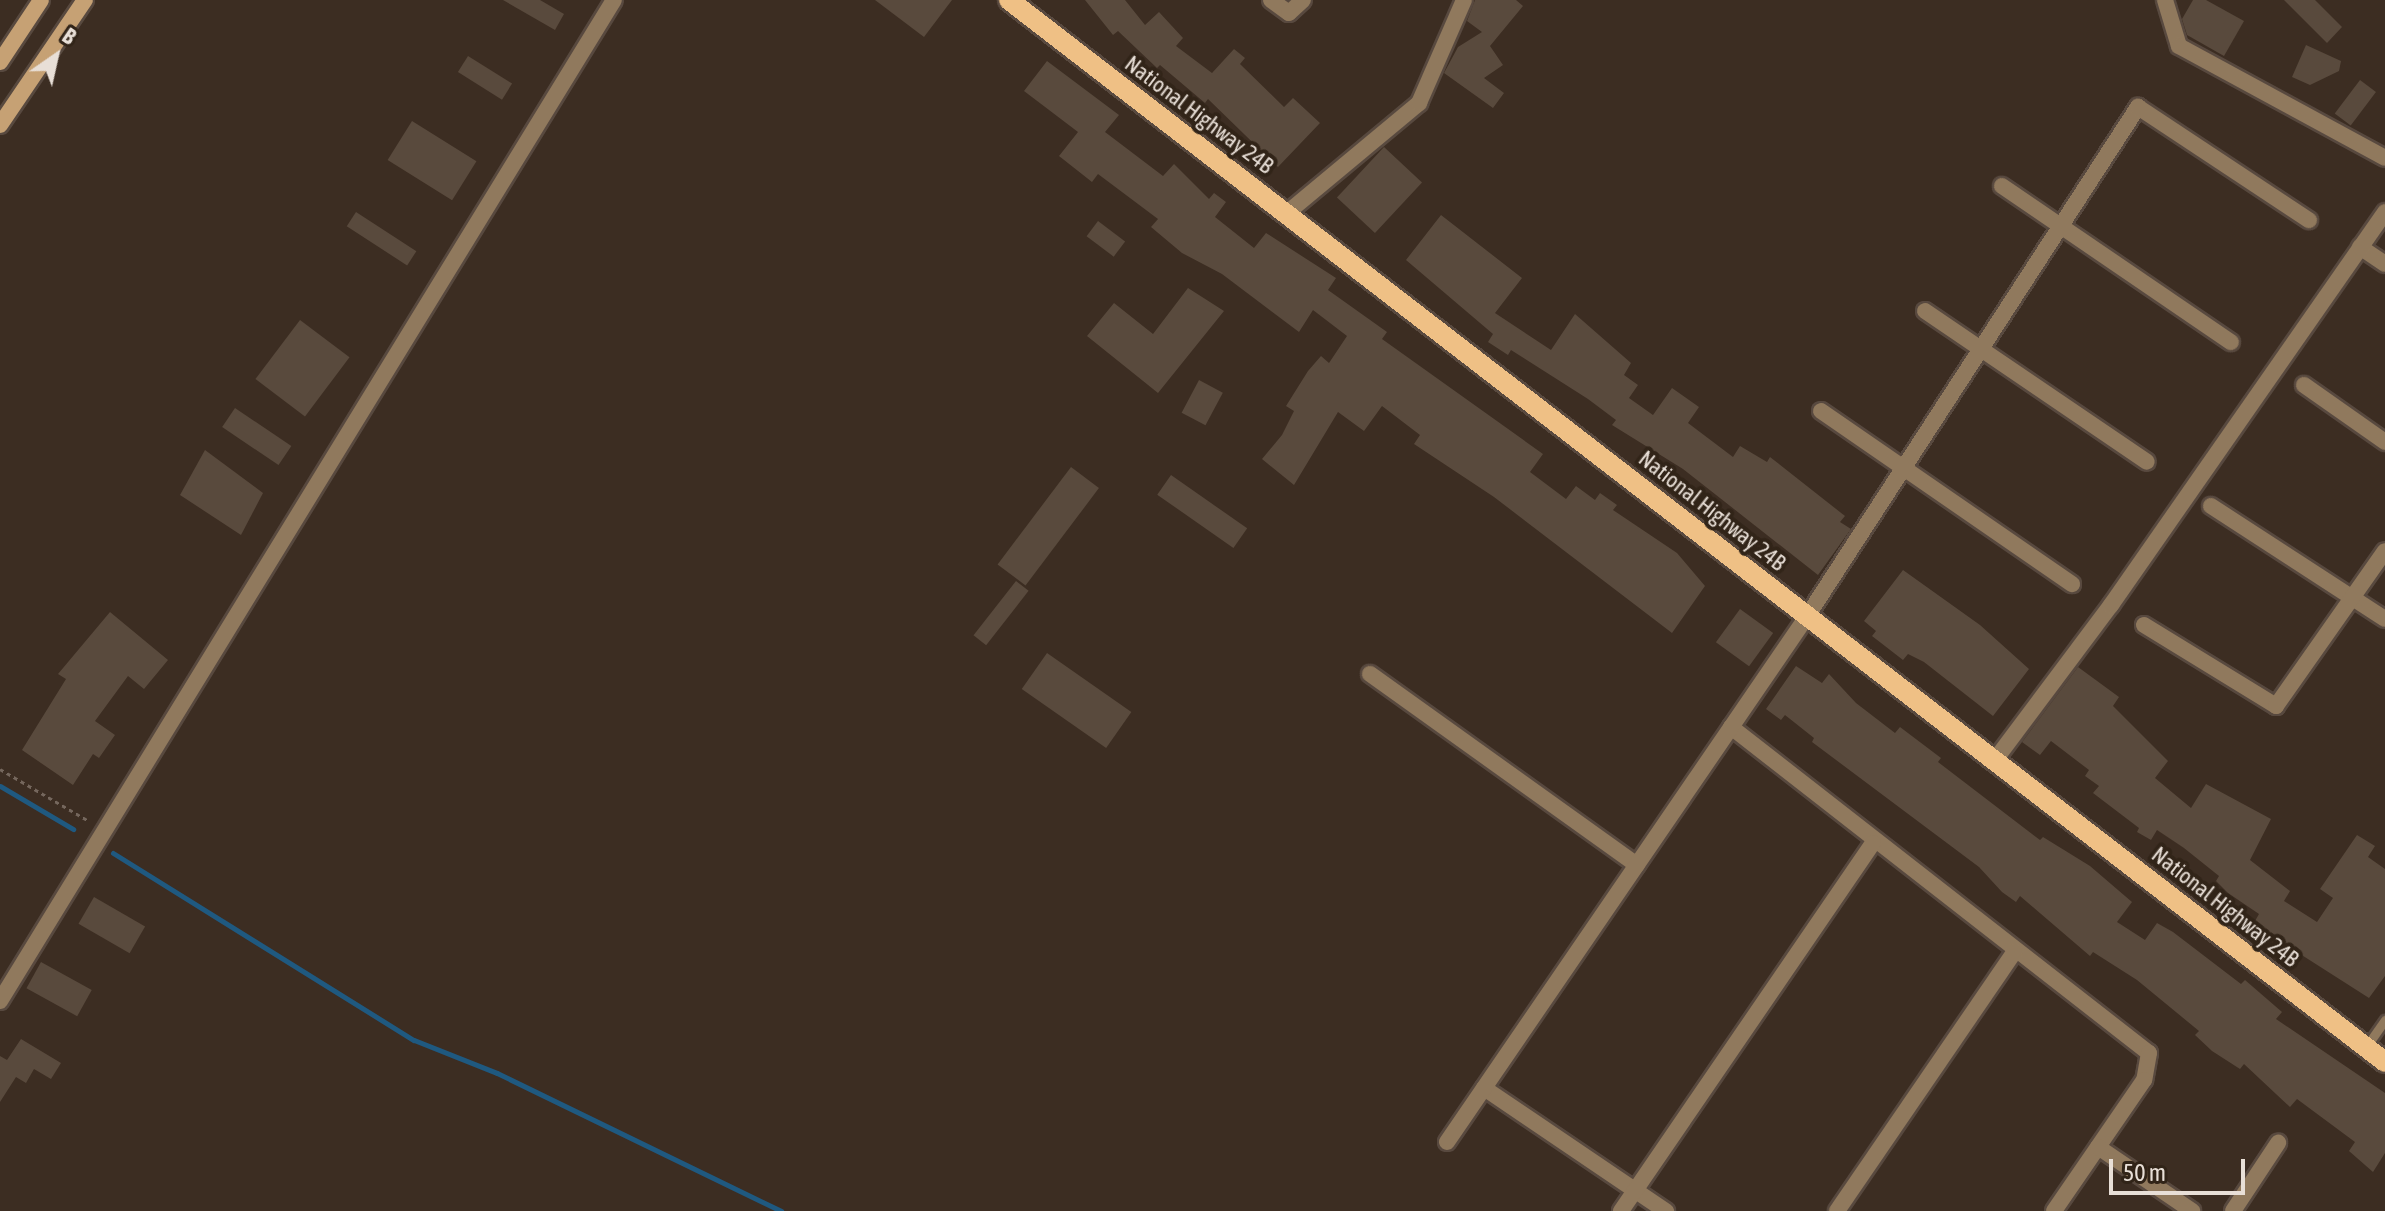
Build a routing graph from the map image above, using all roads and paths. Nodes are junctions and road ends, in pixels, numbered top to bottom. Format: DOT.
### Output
graph roads {
  1 [pos="41,0"];
  2 [pos="85,0"];
  3 [pos="614,0"];
  4 [pos="1009,0"];
  5 [pos="1271,0"];
  6 [pos="1303,0"];
  7 [pos="1464,0"];
  8 [pos="2165,0"];
  9 [pos="0,62"];
  10 [pos="0,125"];
  11 [pos="2385,158"];
  12 [pos="2002,186"];
  13 [pos="2385,212"];
  14 [pos="1287,213"];
  15 [pos="2309,220"];
  16 [pos="2060,226"];
  17 [pos="2360,247"];
  18 [pos="2385,264"];
  19 [pos="1925,311"];
  20 [pos="2231,342"];
  21 [pos="1981,349"];
  22 [pos="2304,385"];
  23 [pos="1821,411"];
  24 [pos="2385,442"];
  25 [pos="2147,462"];
  26 [pos="1903,468"];
  27 [pos="2211,506"];
  28 [pos="2385,551"];
  29 [pos="2072,584"];
  30 [pos="2354,599"];
  31 [pos="1808,615"];
  32 [pos="2385,619"];
  33 [pos="2144,625"];
  34 [pos="1370,674"];
  35 [pos="1731,727"];
  36 [pos="1995,760"];
  37 [pos="0,769"];
  38 [pos="102,829"];
  39 [pos="1873,843"];
  40 [pos="1637,865"];
  41 [pos="2015,951"];
  42 [pos="0,1001"];
  43 [pos="2385,1020"];
  44 [pos="2366,1047"];
  45 [pos="2385,1062"];
  46 [pos="1484,1088"];
  47 [pos="1447,1142"];
  48 [pos="2278,1143"];
  49 [pos="2098,1147"];
  50 [pos="1635,1190"];
  51 [pos="1621,1211"];
  52 [pos="1666,1211"];
  53 [pos="1837,1211"];
  54 [pos="2054,1211"];
  55 [pos="2192,1211"];
  56 [pos="2233,1211"];
  1 -- 9 [label="main road"];
  2 -- 10 [label="main road"];
  3 -- 38 [label="street"];
  4 -- 14 [label="main road, National Highway 24B"];
  5 -- 6 [label="street"];
  7 -- 14 [label="street"];
  8 -- 11 [label="street"];
  12 -- 16 [label="street"];
  13 -- 17 [label="street"];
  14 -- 31 [label="main road, National Highway 24B"];
  15 -- 16 [label="street"];
  16 -- 20 [label="street"];
  16 -- 21 [label="street"];
  17 -- 18 [label="street"];
  17 -- 36 [label="street"];
  19 -- 21 [label="street"];
  21 -- 25 [label="street"];
  21 -- 26 [label="street"];
  22 -- 24 [label="street"];
  23 -- 26 [label="street"];
  26 -- 29 [label="street"];
  26 -- 31 [label="street"];
  27 -- 30 [label="street"];
  28 -- 30 [label="street"];
  30 -- 32 [label="street"];
  30 -- 33 [label="street"];
  31 -- 35 [label="street"];
  31 -- 36 [label="main road, National Highway 24B"];
  34 -- 40 [label="street"];
  35 -- 39 [label="street"];
  35 -- 40 [label="street"];
  36 -- 44 [label="main road, National Highway 24B"];
  37 -- 38 [label="path"];
  38 -- 42 [label="street"];
  39 -- 41 [label="street"];
  39 -- 50 [label="street"];
  40 -- 46 [label="street"];
  41 -- 49 [label="street"];
  41 -- 53 [label="street"];
  43 -- 44 [label="lane"];
  44 -- 45 [label="main road, National Highway 24B"];
  46 -- 47 [label="street"];
  46 -- 50 [label="street"];
  48 -- 56 [label="street"];
  49 -- 54 [label="street"];
  49 -- 55 [label="street"];
  50 -- 51 [label="street"];
  50 -- 52 [label="street"];
}
